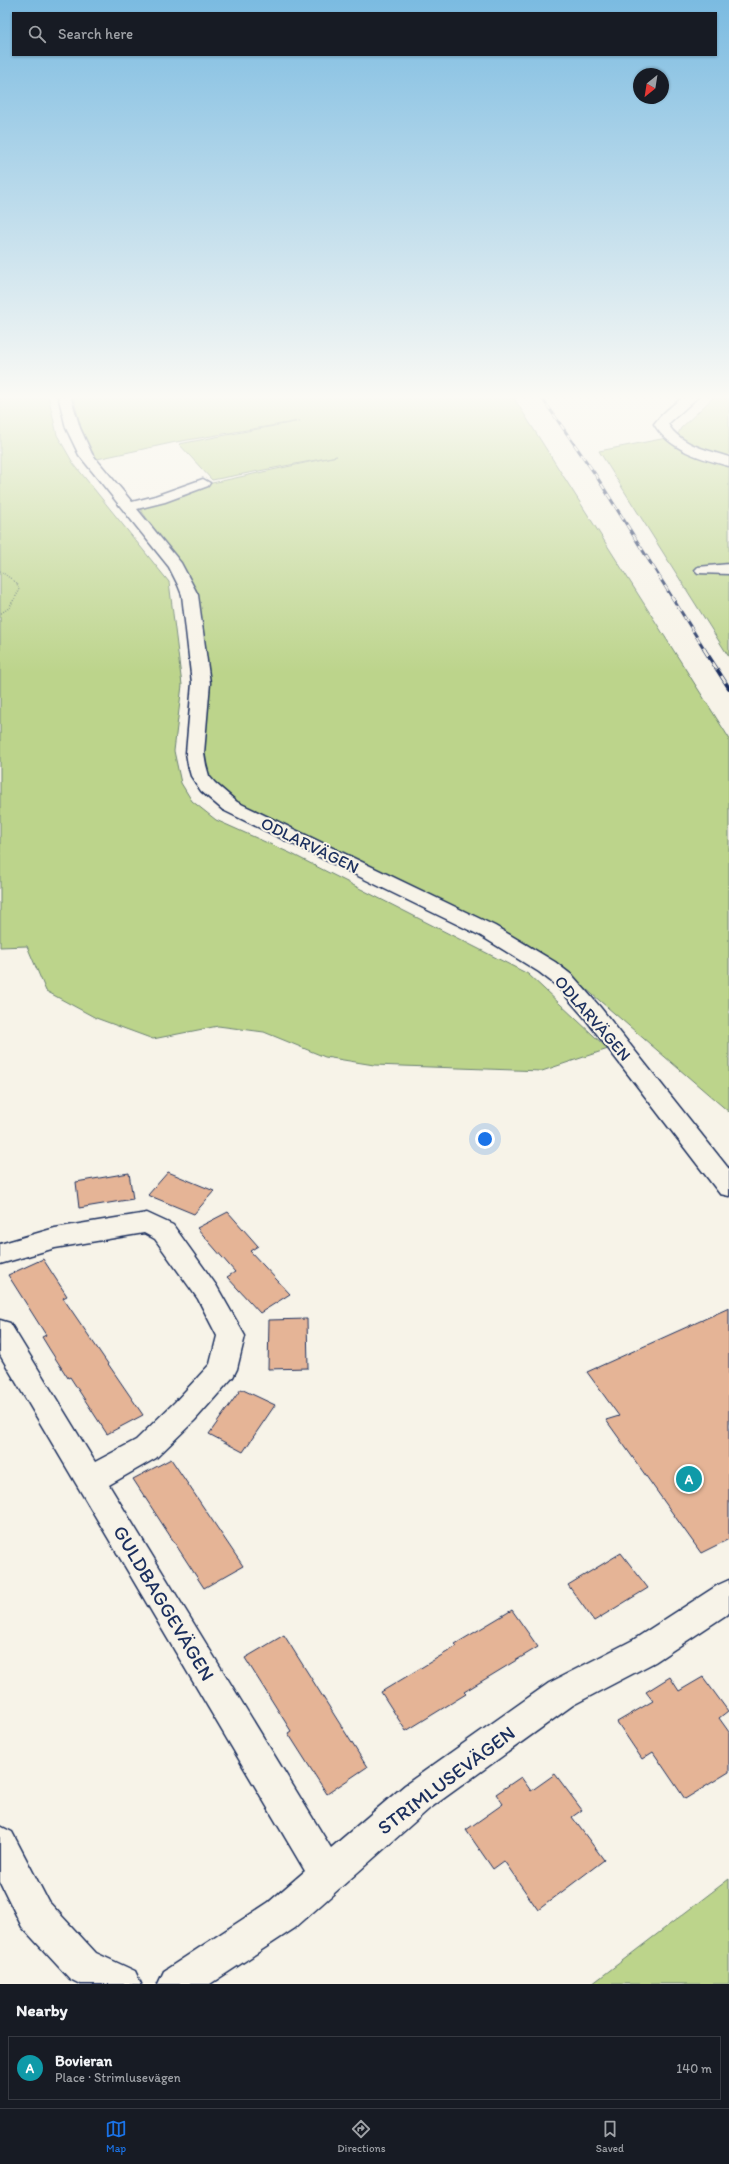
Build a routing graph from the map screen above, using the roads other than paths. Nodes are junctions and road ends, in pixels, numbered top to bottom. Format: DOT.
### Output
graph roads {
  1 [pos="113,488"];
  2 [pos="191,488"];
  3 [pos="128,507"];
  4 [pos="729,569"];
  5 [pos="703,570"];
  6 [pos="729,1187"];
  7 [pos="0,1254"];
  8 [pos="0,1331"];
  9 [pos="90,1480"];
  10 [pos="729,1595"];
  11 [pos="0,1844"];
  12 [pos="328,1876"];
  13 [pos="122,1984"];
  14 [pos="178,1984"];
  1 -- 3 [label="street, ODLARVÄGEN"];
  2 -- 3 [label="street"];
  3 -- 6 [label="street, ODLARVÄGEN"];
  4 -- 5 [label="street"];
  7 -- 9 [label="street"];
  8 -- 9 [label="street, GULDBAGGEVÄGEN"];
  9 -- 12 [label="street, GULDBAGGEVÄGEN"];
  10 -- 12 [label="street, STRIMLUSEVÄGEN"];
  11 -- 13 [label="street"];
  12 -- 14 [label="street, STRIMLUSEVÄGEN"];
}
